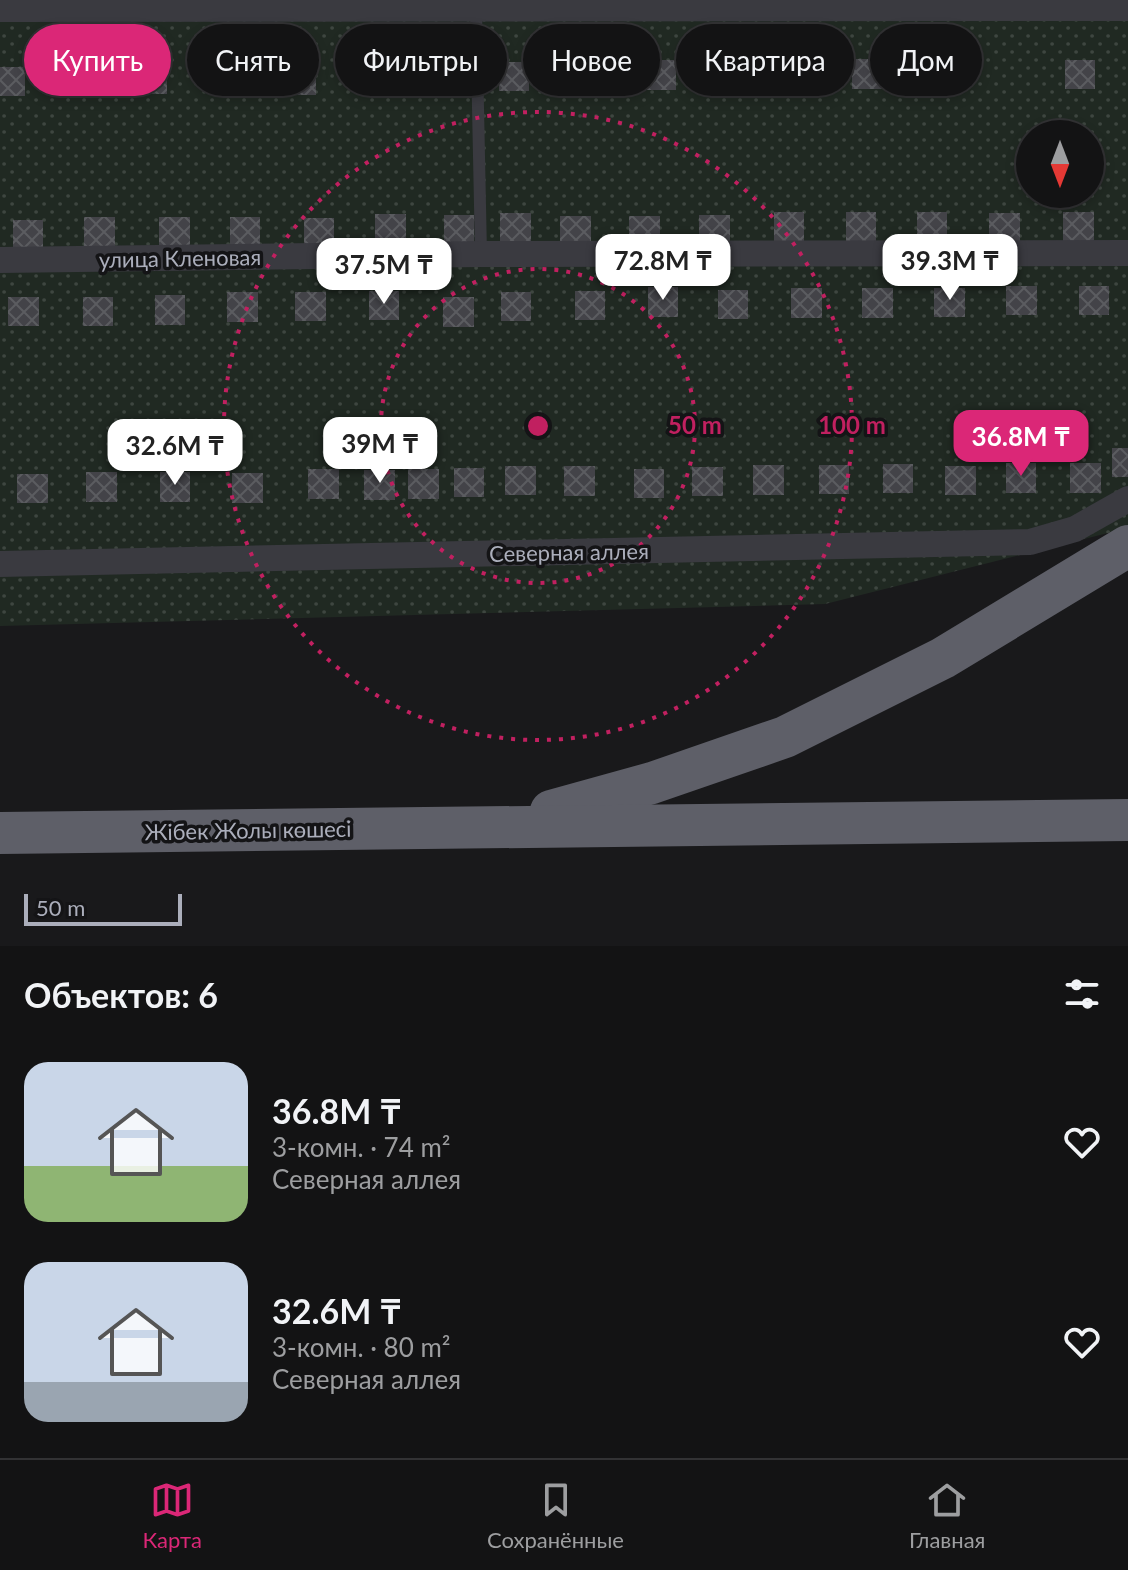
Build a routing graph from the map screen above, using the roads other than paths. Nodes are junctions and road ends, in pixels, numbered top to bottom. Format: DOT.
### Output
graph roads {
  1 [pos="1128,8"];
  2 [pos="0,9"];
  3 [pos="476,9"];
  4 [pos="1128,253"];
  5 [pos="481,254"];
  6 [pos="0,260"];
  7 [pos="1128,499"];
  8 [pos="1128,546"];
  9 [pos="0,564"];
  10 [pos="1128,820"];
  11 [pos="496,826"];
  12 [pos="0,833"];
  1 -- 3 [label="street"];
  2 -- 3 [label="street"];
  3 -- 5 [label="lane"];
  4 -- 5 [label="street, улица Кленовая"];
  5 -- 6 [label="street, улица Кленовая"];
  7 -- 9 [label="street, Северная аллея"];
  8 -- 11 [label="highway"];
  10 -- 11 [label="highway"];
  11 -- 12 [label="highway, Жібек Жолы көшесі"];
}
